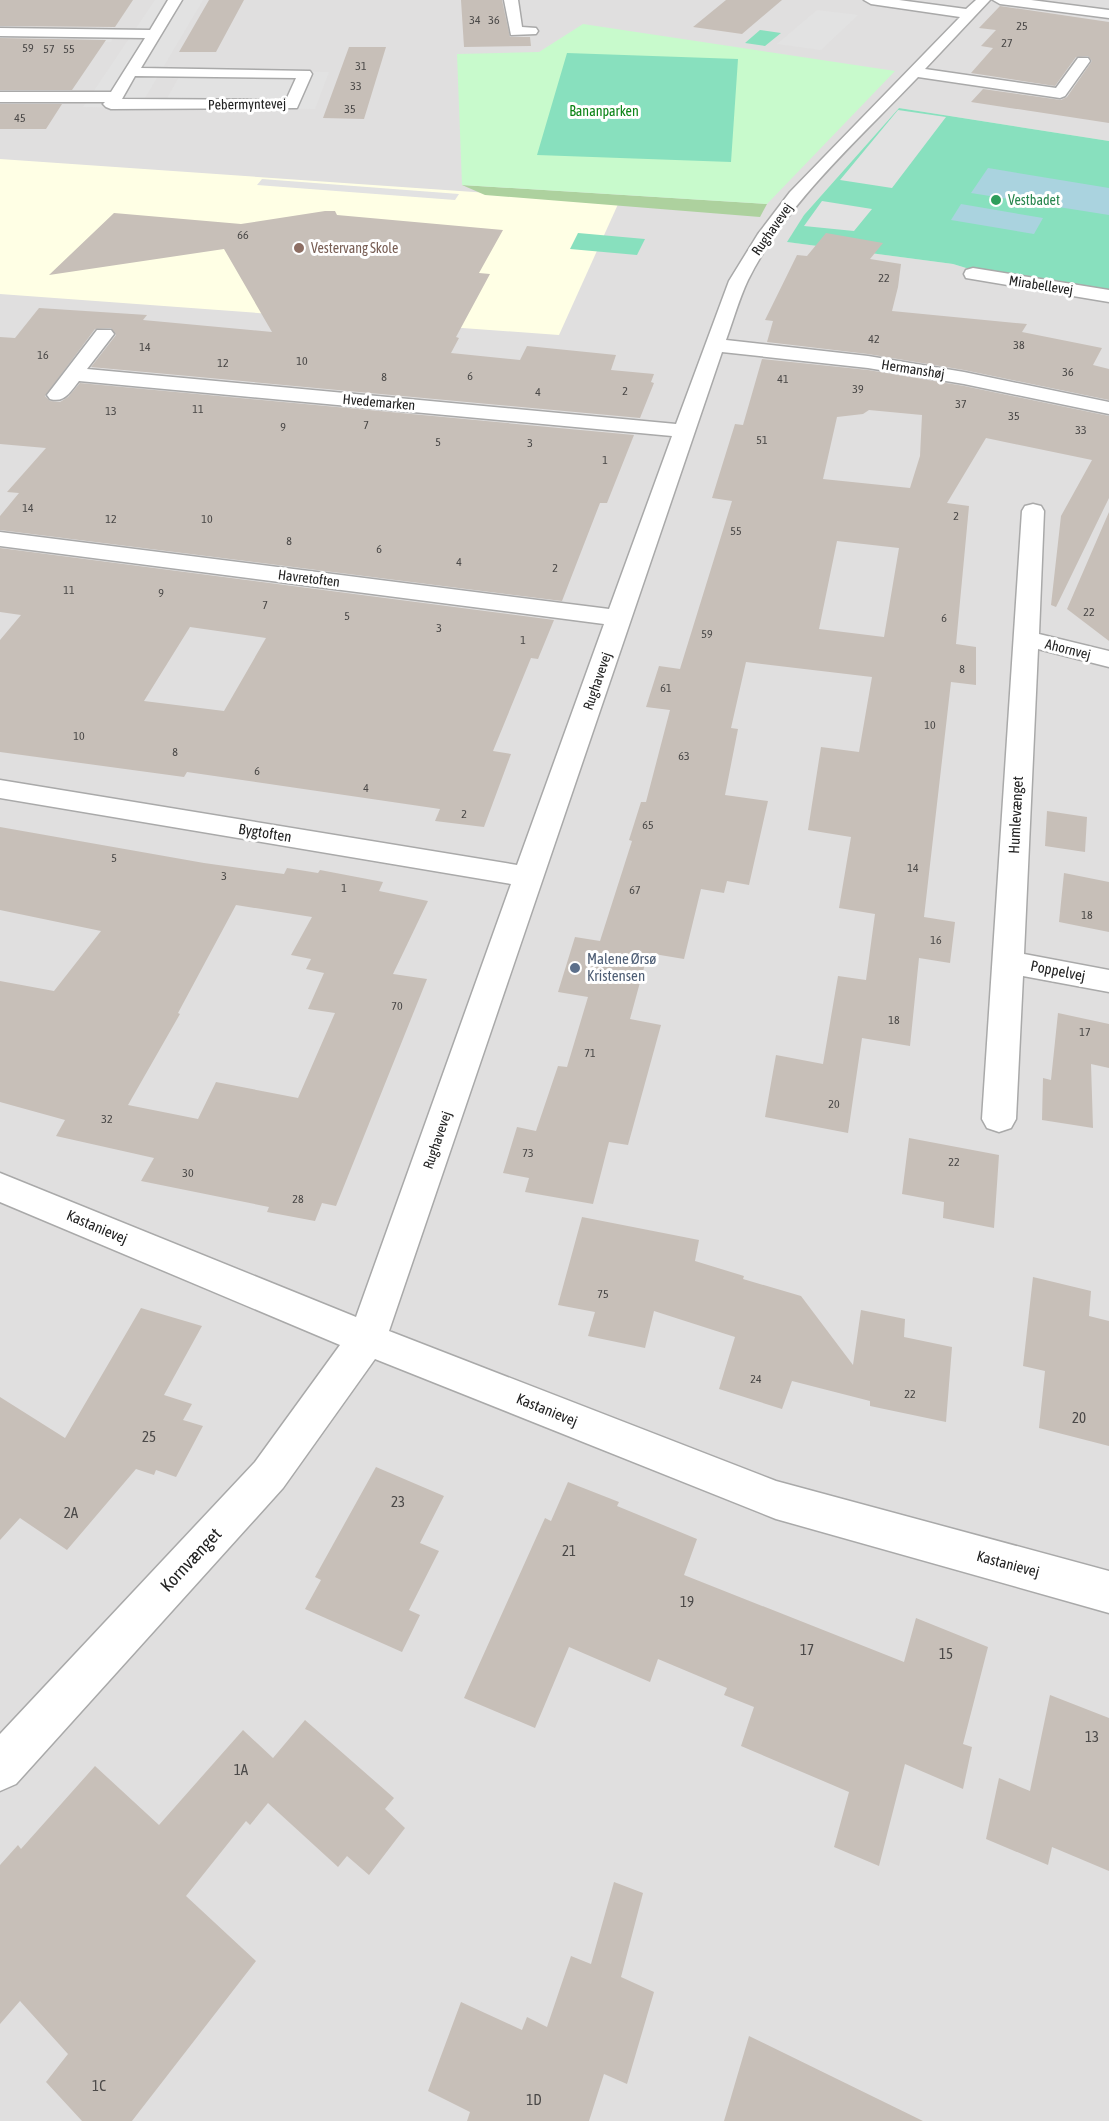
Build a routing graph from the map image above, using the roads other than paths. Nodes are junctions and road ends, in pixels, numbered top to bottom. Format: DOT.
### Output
graph roads {
  1 [pos="175,0"];
  2 [pos="511,0"];
  3 [pos="871,0"];
  4 [pos="1000,0"];
  5 [pos="976,7"];
  6 [pos="1109,14"];
  7 [pos="531,31"];
  8 [pos="0,32"];
  9 [pos="154,34"];
  10 [pos="1083,61"];
  11 [pos="131,72"];
  12 [pos="913,72"];
  13 [pos="0,96"];
  14 [pos="116,97"];
  15 [pos="973,274"];
  16 [pos="1109,296"];
  17 [pos="104,334"];
  18 [pos="714,345"];
  19 [pos="74,374"];
  20 [pos="57,395"];
  21 [pos="1109,408"];
  22 [pos="684,431"];
  23 [pos="1033,511"];
  24 [pos="0,539"];
  25 [pos="618,618"];
  26 [pos="1026,639"];
  27 [pos="1109,659"];
  28 [pos="0,789"];
  29 [pos="529,877"];
  30 [pos="1008,962"];
  31 [pos="1109,981"];
  32 [pos="999,1119"];
  33 [pos="0,1187"];
  34 [pos="368,1339"];
  35 [pos="1109,1592"];
  36 [pos="0,1768"];
  1 -- 9 [label="street"];
  2 -- 7 [label="street"];
  3 -- 5 [label="street, Rughavevej"];
  4 -- 6 [label="street"];
  5 -- 12 [label="street, Rughavevej"];
  8 -- 9 [label="street"];
  9 -- 11 [label="street"];
  10 -- 12 [label="street"];
  11 -- 14 [label="street"];
  11 -- 14 [label="street, Pebermyntevej"];
  12 -- 18 [label="street, Rughavevej"];
  13 -- 14 [label="street, Pebermyntevej"];
  15 -- 16 [label="street, Mirabellevej"];
  17 -- 19 [label="street"];
  18 -- 21 [label="street, Hermanshøj"];
  18 -- 22 [label="street, Rughavevej"];
  19 -- 20 [label="street"];
  19 -- 22 [label="street, Hvedemarken"];
  22 -- 25 [label="street, Rughavevej"];
  23 -- 26 [label="street, Humlevænget"];
  24 -- 25 [label="street, Havretoften"];
  25 -- 29 [label="street, Rughavevej"];
  26 -- 27 [label="street, Ahornvej"];
  26 -- 30 [label="street, Humlevænget"];
  28 -- 29 [label="street, Bygtoften"];
  29 -- 34 [label="street, Rughavevej"];
  30 -- 31 [label="street, Poppelvej"];
  30 -- 32 [label="street, Humlevænget"];
  33 -- 34 [label="street, Kastanievej"];
  34 -- 35 [label="street, Kastanievej"];
  34 -- 36 [label="street, Kornvænget"];
}
